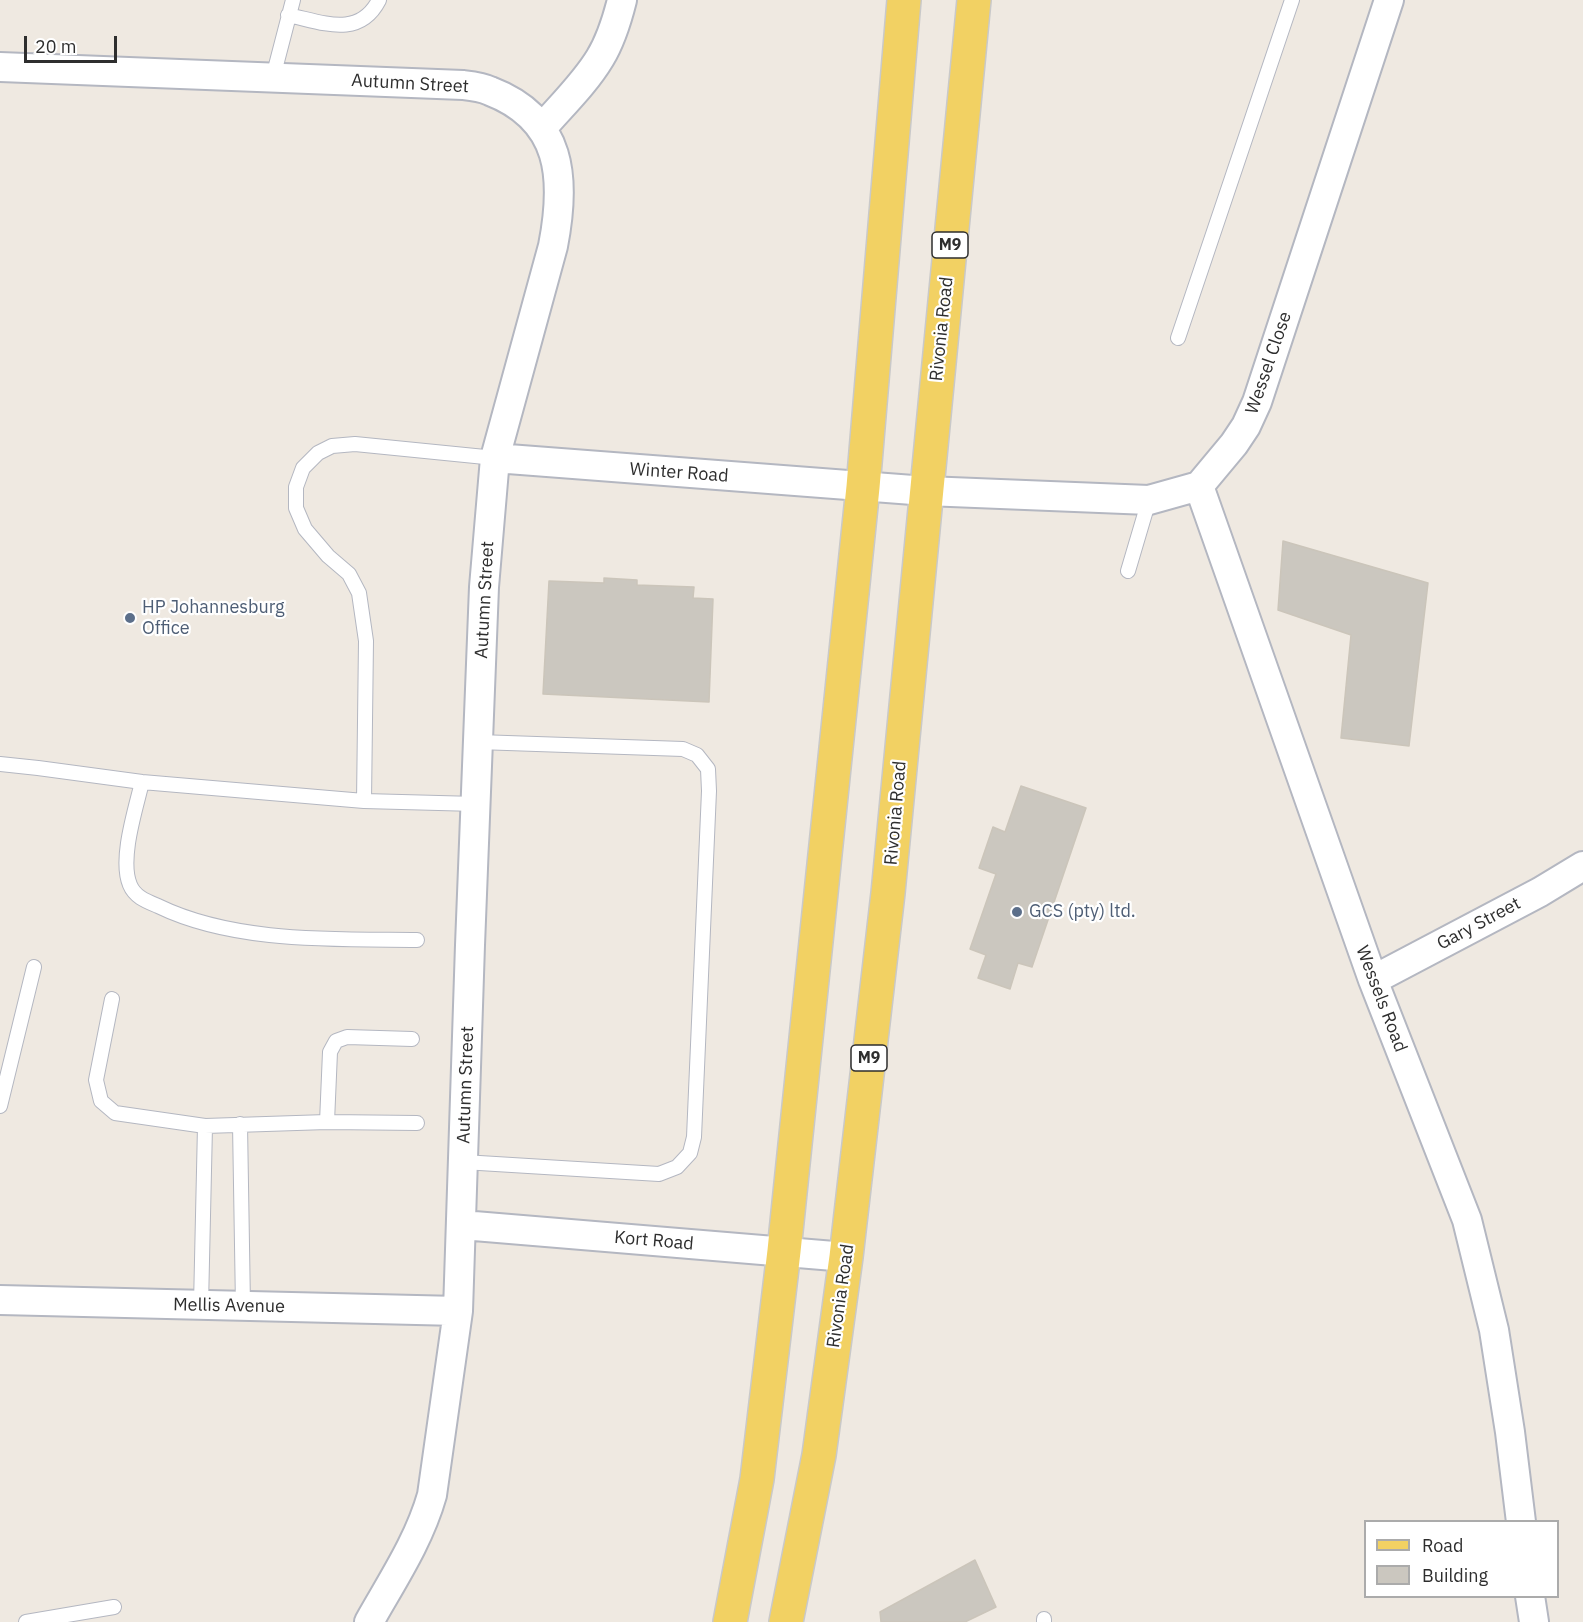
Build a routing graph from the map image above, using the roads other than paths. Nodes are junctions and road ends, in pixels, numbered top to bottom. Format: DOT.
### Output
graph roads {
  1 [pos="293,0"];
  2 [pos="379,0"];
  3 [pos="622,0"];
  4 [pos="904,0"];
  5 [pos="974,0"];
  6 [pos="1292,0"];
  7 [pos="1389,0"];
  8 [pos="288,15"];
  9 [pos="0,66"];
  10 [pos="273,77"];
  11 [pos="543,127"];
  12 [pos="1178,338"];
  13 [pos="495,458"];
  14 [pos="1199,486"];
  15 [pos="863,487"];
  16 [pos="926,491"];
  17 [pos="1149,500"];
  18 [pos="1128,571"];
  19 [pos="478,742"];
  20 [pos="0,764"];
  21 [pos="142,782"];
  22 [pos="364,801"];
  23 [pos="476,804"];
  24 [pos="1583,866"];
  25 [pos="417,940"];
  26 [pos="34,967"];
  27 [pos="1373,980"];
  28 [pos="112,999"];
  29 [pos="412,1039"];
  30 [pos="0,1106"];
  31 [pos="327,1122"];
  32 [pos="417,1123"];
  33 [pos="240,1124"];
  34 [pos="205,1126"];
  35 [pos="463,1162"];
  36 [pos="462,1225"];
  37 [pos="784,1251"];
  38 [pos="846,1257"];
  39 [pos="0,1300"];
  40 [pos="201,1305"];
  41 [pos="243,1306"];
  42 [pos="458,1311"];
  43 [pos="1521,1520"];
  44 [pos="1530,1598"];
  45 [pos="114,1607"];
  46 [pos="26,1622"];
  47 [pos="369,1622"];
  48 [pos="730,1622"];
  49 [pos="786,1622"];
  50 [pos="1534,1622"];
  1 -- 8 [label="lane"];
  2 -- 8 [label="lane"];
  3 -- 11 [label="street"];
  4 -- 15 [label="main road"];
  5 -- 16 [label="main road, Rivonia Road / M9"];
  6 -- 12 [label="lane"];
  7 -- 14 [label="street, Wessel Close"];
  8 -- 10 [label="lane"];
  9 -- 10 [label="street, Autumn Street"];
  10 -- 11 [label="street, Autumn Street"];
  11 -- 13 [label="street, Autumn Street"];
  13 -- 15 [label="street, Winter Road"];
  13 -- 19 [label="street, Autumn Street"];
  13 -- 22 [label="lane"];
  14 -- 17 [label="street"];
  14 -- 27 [label="street, Wessels Road"];
  15 -- 16 [label="street, Winter Road"];
  15 -- 37 [label="main road"];
  16 -- 17 [label="street"];
  16 -- 38 [label="main road, Rivonia Road / M9"];
  17 -- 18 [label="lane"];
  19 -- 23 [label="street, Autumn Street"];
  19 -- 35 [label="lane"];
  20 -- 21 [label="lane"];
  21 -- 22 [label="lane"];
  21 -- 25 [label="lane"];
  22 -- 23 [label="lane"];
  23 -- 35 [label="street, Autumn Street"];
  24 -- 27 [label="street, Gary Street"];
  26 -- 30 [label="lane"];
  27 -- 43 [label="street, Wessels Road"];
  28 -- 34 [label="lane"];
  29 -- 31 [label="lane"];
  31 -- 32 [label="lane"];
  31 -- 33 [label="lane"];
  33 -- 34 [label="lane"];
  33 -- 41 [label="lane"];
  34 -- 40 [label="lane"];
  35 -- 36 [label="street, Autumn Street"];
  36 -- 37 [label="street, Kort Road"];
  36 -- 42 [label="street, Autumn Street"];
  37 -- 38 [label="street, Kort Road"];
  37 -- 48 [label="main road"];
  38 -- 49 [label="main road, Rivonia Road / M9"];
  39 -- 40 [label="street, Mellis Avenue"];
  40 -- 41 [label="street, Mellis Avenue"];
  41 -- 42 [label="street, Mellis Avenue"];
  42 -- 47 [label="street, Autumn Street"];
  44 -- 50 [label="street"];
  45 -- 46 [label="lane"];
}
